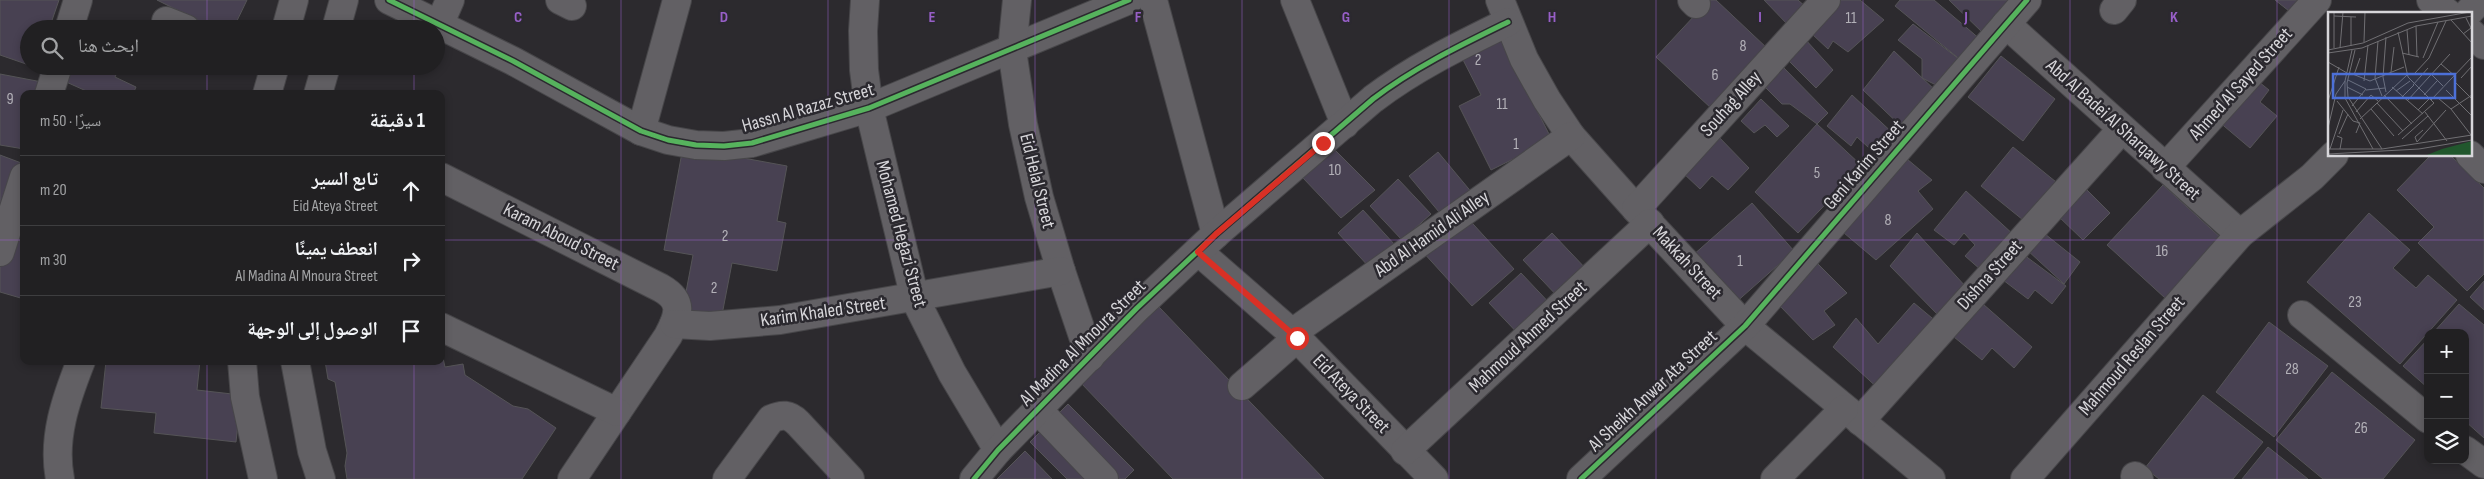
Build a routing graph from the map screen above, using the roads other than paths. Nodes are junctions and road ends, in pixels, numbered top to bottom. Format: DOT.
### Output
graph roads {
  1 [pos="78,0"];
  2 [pos="294,0"];
  3 [pos="344,0"];
  4 [pos="389,0"];
  5 [pos="677,0"];
  6 [pos="865,0"];
  7 [pos="1018,0"];
  8 [pos="1129,0"];
  9 [pos="1153,0"];
  10 [pos="1295,0"];
  11 [pos="1826,0"];
  12 [pos="2027,0"];
  13 [pos="2317,0"];
  14 [pos="2431,0"];
  15 [pos="2480,0"];
  16 [pos="1504,11"];
  17 [pos="445,12"];
  18 [pos="2446,12"];
  19 [pos="2469,12"];
  20 [pos="72,20"];
  21 [pos="288,20"];
  22 [pos="338,20"];
  23 [pos="2006,24"];
  24 [pos="2472,34"];
  25 [pos="2484,45"];
  26 [pos="1012,50"];
  27 [pos="55,75"];
  28 [pos="272,75"];
  29 [pos="323,75"];
  30 [pos="50,90"];
  31 [pos="268,90"];
  32 [pos="319,90"];
  33 [pos="869,108"];
  34 [pos="1345,124"];
  35 [pos="2121,130"];
  36 [pos="641,131"];
  37 [pos="1571,136"];
  38 [pos="2333,156"];
  39 [pos="2471,156"];
  40 [pos="2164,168"];
  41 [pos="2484,168"];
  42 [pos="445,179"];
  43 [pos="20,190"];
  44 [pos="1643,216"];
  45 [pos="2240,234"];
  46 [pos="1208,243"];
  47 [pos="0,252"];
  48 [pos="1061,272"];
  49 [pos="915,298"];
  50 [pos="675,313"];
  51 [pos="2302,315"];
  52 [pos="1745,326"];
  53 [pos="445,329"];
  54 [pos="1295,335"];
  55 [pos="1090,357"];
  56 [pos="79,365"];
  57 [pos="242,365"];
  58 [pos="296,365"];
  59 [pos="1242,386"];
  60 [pos="1038,410"];
  61 [pos="617,412"];
  62 [pos="1852,415"];
  63 [pos="2424,416"];
  64 [pos="998,450"];
  65 [pos="1405,451"];
  66 [pos="2469,453"];
  67 [pos="2484,464"];
  68 [pos="60,479"];
  69 [pos="263,479"];
  70 [pos="321,479"];
  71 [pos="572,479"];
  72 [pos="727,479"];
  73 [pos="850,479"];
  74 [pos="974,479"];
  75 [pos="1104,479"];
  76 [pos="1434,479"];
  77 [pos="1581,479"];
  78 [pos="1775,479"];
  79 [pos="1930,479"];
  80 [pos="2025,479"];
  1 -- 20 [label="street"];
  2 -- 21 [label="street"];
  3 -- 22 [label="street"];
  4 -- 17 [label="street, Hassn Al Razaz Street"];
  5 -- 36 [label="street"];
  6 -- 33 [label="street, Mohamed Hegazi Street"];
  7 -- 26 [label="street, Eid Helal Street"];
  8 -- 26 [label="street, Hassn Al Razaz Street"];
  9 -- 46 [label="street"];
  10 -- 34 [label="street"];
  11 -- 44 [label="street, Souhag Alley"];
  12 -- 23 [label="street, Geni Karim Street"];
  13 -- 40 [label="street, Ahmed Al Sayed Street"];
  14 -- 18 [label="street"];
  15 -- 19 [label="street"];
  16 -- 34 [label="street, Al Madina Al Mnoura Street"];
  16 -- 37 [label="street, Makkah Street"];
  17 -- 36 [label="street, Hassn Al Razaz Street"];
  23 -- 35 [label="street, Abd Al Badei Al Sharqawy Street"];
  23 -- 52 [label="street, Geni Karim Street"];
  24 -- 25 [label="street"];
  26 -- 33 [label="street, Hassn Al Razaz Street"];
  26 -- 48 [label="street, Eid Helal Street"];
  27 -- 30 [label="street"];
  28 -- 31 [label="street"];
  29 -- 32 [label="street"];
  33 -- 36 [label="street, Hassn Al Razaz Street"];
  33 -- 49 [label="street, Mohamed Hegazi Street"];
  34 -- 46 [label="street, Al Madina Al Mnoura Street"];
  35 -- 40 [label="street, Abd Al Badei Al Sharqawy Street"];
  35 -- 62 [label="street, Dishna Street"];
  37 -- 44 [label="street, Makkah Street"];
  37 -- 54 [label="street, Abd Al Hamid Ali Alley"];
  38 -- 45 [label="street, Mahmoud Reslan Street"];
  39 -- 41 [label="street"];
  40 -- 45 [label="street, Abd Al Badei Al Sharqawy Street"];
  42 -- 50 [label="street, Karam Aboud Street"];
  43 -- 47 [label="street"];
  44 -- 52 [label="street, Makkah Street"];
  44 -- 65 [label="street, Mahmoud Ahmed Street"];
  45 -- 80 [label="street, Mahmoud Reslan Street"];
  46 -- 54 [label="street, Eid Ateya Street"];
  46 -- 55 [label="street, Al Madina Al Mnoura Street"];
  48 -- 49 [label="street, Karim Khaled Street"];
  48 -- 55 [label="street, Eid Helal Street"];
  49 -- 50 [label="street, Karim Khaled Street"];
  49 -- 64 [label="street, Mohamed Hegazi Street"];
  50 -- 61 [label="street"];
  51 -- 63 [label="street"];
  52 -- 62 [label="street, Makkah Street"];
  52 -- 77 [label="street, Al Sheikh Anwar Ata Street"];
  53 -- 61 [label="street"];
  54 -- 59 [label="street, Abd Al Hamid Ali Alley"];
  54 -- 65 [label="street, Eid Ateya Street"];
  55 -- 60 [label="street, Al Madina Al Mnoura Street"];
  56 -- 68 [label="street"];
  57 -- 69 [label="street"];
  58 -- 70 [label="street"];
  60 -- 64 [label="street, Al Madina Al Mnoura Street"];
  60 -- 75 [label="street"];
  61 -- 71 [label="street"];
  62 -- 78 [label="street, Dishna Street"];
  62 -- 79 [label="street, Makkah Street"];
  64 -- 74 [label="street, Al Madina Al Mnoura Street"];
  65 -- 76 [label="street, Eid Ateya Street"];
  66 -- 67 [label="street"];
  72 -- 73 [label="street"];
}
